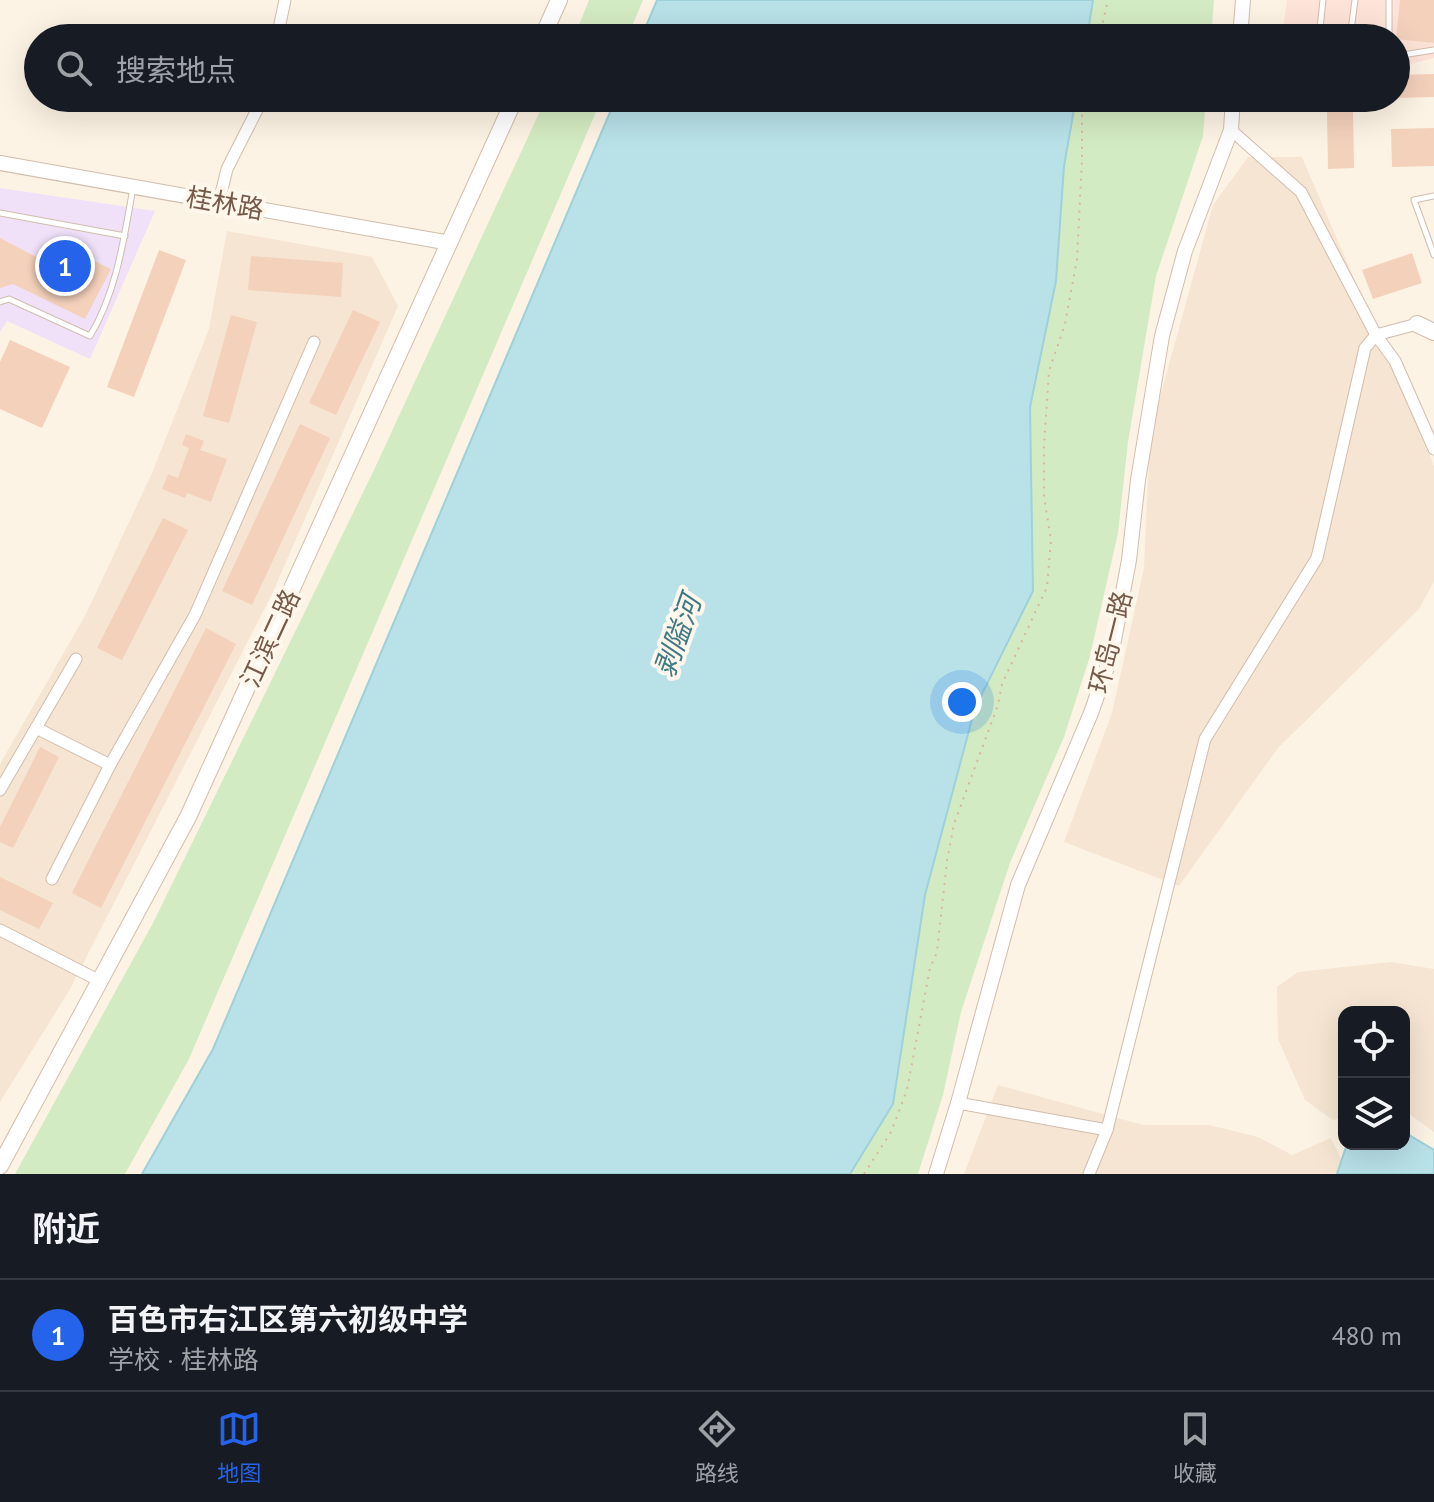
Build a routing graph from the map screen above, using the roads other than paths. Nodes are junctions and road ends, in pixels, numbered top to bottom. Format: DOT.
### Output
graph roads {
  1 [pos="285,0"];
  2 [pos="559,0"];
  3 [pos="1243,0"];
  4 [pos="1323,0"];
  5 [pos="1355,0"];
  6 [pos="1389,0"];
  7 [pos="280,24"];
  8 [pos="548,24"];
  9 [pos="1241,24"];
  10 [pos="1320,24"];
  11 [pos="1352,24"];
  12 [pos="1389,24"];
  13 [pos="1434,50"];
  14 [pos="1410,54"];
  15 [pos="256,112"];
  16 [pos="509,112"];
  17 [pos="1232,112"];
  18 [pos="1231,130"];
  19 [pos="0,163"];
  20 [pos="133,187"];
  21 [pos="1434,196"];
  22 [pos="219,202"];
  23 [pos="0,213"];
  24 [pos="125,236"];
  25 [pos="450,243"];
  26 [pos="1434,255"];
  27 [pos="0,302"];
  28 [pos="1434,318"];
  29 [pos="1417,324"];
  30 [pos="1434,332"];
  31 [pos="1376,335"];
  32 [pos="314,342"];
  33 [pos="1434,449"];
  34 [pos="76,659"];
  35 [pos="36,728"];
  36 [pos="110,765"];
  37 [pos="0,790"];
  38 [pos="52,879"];
  39 [pos="0,930"];
  40 [pos="100,981"];
  41 [pos="958,1103"];
  42 [pos="1107,1130"];
  43 [pos="0,1166"];
  44 [pos="936,1174"];
  45 [pos="1089,1174"];
  1 -- 7 [label="street"];
  2 -- 8 [label="main road"];
  3 -- 9 [label="street"];
  4 -- 10 [label="lane"];
  5 -- 11 [label="lane"];
  6 -- 12 [label="lane"];
  13 -- 14 [label="lane"];
  15 -- 22 [label="street"];
  16 -- 25 [label="main road, 江滨二路"];
  17 -- 18 [label="street, 环岛一路"];
  18 -- 31 [label="street"];
  18 -- 41 [label="street, 环岛一路"];
  19 -- 20 [label="street, 桂林路"];
  20 -- 22 [label="street, 桂林路"];
  20 -- 24 [label="lane"];
  21 -- 26 [label="lane"];
  22 -- 25 [label="street, 桂林路"];
  23 -- 24 [label="lane"];
  24 -- 27 [label="lane"];
  25 -- 40 [label="main road, 江滨二路"];
  28 -- 29 [label="main road"];
  29 -- 30 [label="main road"];
  29 -- 31 [label="street"];
  31 -- 33 [label="street"];
  31 -- 42 [label="street"];
  32 -- 36 [label="street"];
  34 -- 35 [label="street"];
  35 -- 36 [label="street"];
  35 -- 37 [label="street"];
  36 -- 38 [label="street"];
  39 -- 40 [label="street"];
  40 -- 43 [label="main road, 江滨二路"];
  41 -- 42 [label="street"];
  41 -- 44 [label="street, 环岛一路"];
  42 -- 45 [label="street"];
}
